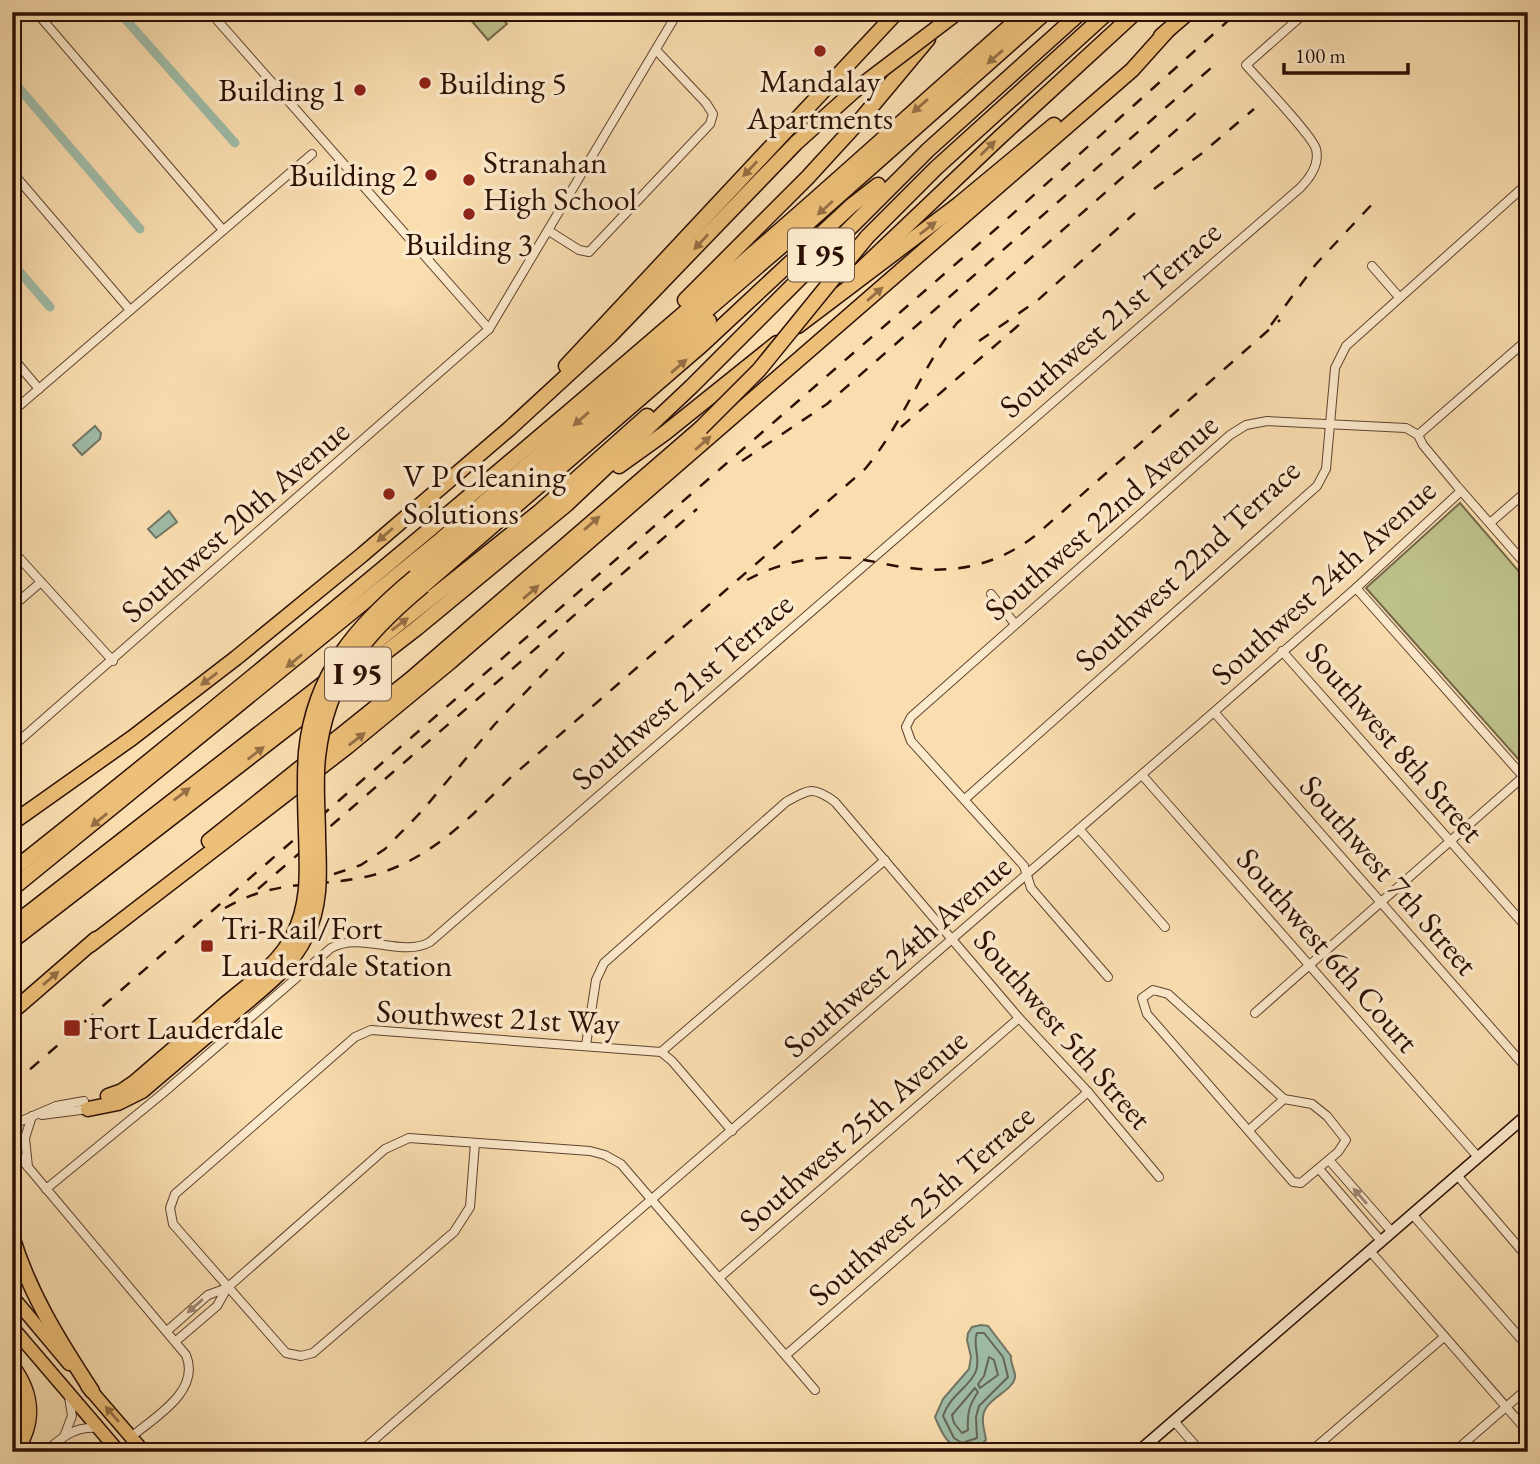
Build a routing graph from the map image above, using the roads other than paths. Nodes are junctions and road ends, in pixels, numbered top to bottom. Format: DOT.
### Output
graph roads {
  1 [pos="36,12"];
  2 [pos="210,12"];
  3 [pos="678,12"];
  4 [pos="897,12"];
  5 [pos="950,12"];
  6 [pos="958,12"];
  7 [pos="1026,12"];
  8 [pos="1046,12"];
  9 [pos="1067,12"];
  10 [pos="1081,12"];
  11 [pos="1108,12"];
  12 [pos="1136,12"];
  13 [pos="1189,12"];
  14 [pos="1306,12"];
  15 [pos="1167,31"];
  16 [pos="656,50"];
  17 [pos="312,154"];
  18 [pos="12,172"];
  19 [pos="1528,183"];
  20 [pos="878,185"];
  21 [pos="223,230"];
  22 [pos="549,230"];
  23 [pos="799,231"];
  24 [pos="1372,266"];
  25 [pos="1399,297"];
  26 [pos="130,310"];
  27 [pos="815,313"];
  28 [pos="489,329"];
  29 [pos="1528,340"];
  30 [pos="12,358"];
  31 [pos="625,362"];
  32 [pos="39,389"];
  33 [pos="12,412"];
  34 [pos="1331,423"];
  35 [pos="1418,435"];
  36 [pos="473,458"];
  37 [pos="1528,490"];
  38 [pos="1461,491"];
  39 [pos="566,504"];
  40 [pos="1490,523"];
  41 [pos="12,550"];
  42 [pos="1528,567"];
  43 [pos="41,582"];
  44 [pos="419,582"];
  45 [pos="1356,588"];
  46 [pos="991,594"];
  47 [pos="12,607"];
  48 [pos="1015,624"];
  49 [pos="1282,651"];
  50 [pos="113,661"];
  51 [pos="1214,712"];
  52 [pos="12,747"];
  53 [pos="1142,775"];
  54 [pos="1525,780"];
  55 [pos="965,799"];
  56 [pos="12,823"];
  57 [pos="1079,829"];
  58 [pos="1451,842"];
  59 [pos="885,860"];
  60 [pos="12,872"];
  61 [pos="1028,875"];
  62 [pos="12,890"];
  63 [pos="1381,902"];
  64 [pos="12,926"];
  65 [pos="1165,927"];
  66 [pos="1528,929"];
  67 [pos="952,939"];
  68 [pos="12,941"];
  69 [pos="90,944"];
  70 [pos="1310,966"];
  71 [pos="1108,978"];
  72 [pos="12,1012"];
  73 [pos="1255,1013"];
  74 [pos="1019,1018"];
  75 [pos="586,1045"];
  76 [pos="661,1052"];
  77 [pos="1528,1070"];
  78 [pos="1088,1092"];
  79 [pos="1284,1099"];
  80 [pos="86,1105"];
  81 [pos="1528,1114"];
  82 [pos="32,1116"];
  83 [pos="12,1125"];
  84 [pos="1249,1130"];
  85 [pos="732,1131"];
  86 [pos="475,1143"];
  87 [pos="12,1148"];
  88 [pos="1478,1157"];
  89 [pos="1329,1160"];
  90 [pos="28,1167"];
  91 [pos="1320,1170"];
  92 [pos="1457,1175"];
  93 [pos="1159,1177"];
  94 [pos="46,1189"];
  95 [pos="652,1200"];
  96 [pos="1412,1214"];
  97 [pos="1392,1232"];
  98 [pos="12,1236"];
  99 [pos="1381,1241"];
  100 [pos="1370,1251"];
  101 [pos="1528,1258"];
  102 [pos="719,1278"];
  103 [pos="227,1288"];
  104 [pos="12,1296"];
  105 [pos="12,1328"];
  106 [pos="167,1331"];
  107 [pos="1444,1337"];
  108 [pos="176,1340"];
  109 [pos="1528,1347"];
  110 [pos="786,1354"];
  111 [pos="12,1366"];
  112 [pos="12,1380"];
  113 [pos="1528,1388"];
  114 [pos="815,1390"];
  115 [pos="92,1391"];
  116 [pos="68,1392"];
  117 [pos="1506,1407"];
  118 [pos="1174,1421"];
  119 [pos="98,1428"];
  120 [pos="1528,1432"];
  121 [pos="65,1434"];
  122 [pos="12,1436"];
  123 [pos="131,1437"];
  124 [pos="15,1452"];
  125 [pos="46,1452"];
  126 [pos="119,1452"];
  127 [pos="144,1452"];
  128 [pos="360,1452"];
  129 [pos="1138,1452"];
  130 [pos="1201,1452"];
  131 [pos="1311,1452"];
  132 [pos="1454,1452"];
  1 -- 21 [label="street"];
  2 -- 28 [label="street"];
  3 -- 16 [label="street, Southwest 20th Avenue"];
  4 -- 36 [label="highway, one-way"];
  5 -- 31 [label="highway"];
  6 -- 36 [label="highway, one-way, bridge"];
  7 -- 31 [label="highway, I 95, one-way"];
  8 -- 23 [label="highway, one-way"];
  9 -- 20 [label="highway"];
  10 -- 39 [label="highway, I 95"];
  69 -- 11 [label="highway, one-way, bridge"];
  27 -- 12 [label="highway, one-way"];
  13 -- 15 [label="highway"];
  14 -- 94 [label="street, Southwest 21st Terrace"];
  27 -- 15 [label="highway, one-way"];
  69 -- 15 [label="highway, one-way"];
  16 -- 22 [label="street, Southwest 20th Avenue"];
  16 -- 22 [label="street"];
  17 -- 21 [label="street"];
  18 -- 26 [label="street"];
  19 -- 25 [label="street"];
  44 -- 20 [label="highway, one-way"];
  64 -- 20 [label="highway, one-way"];
  21 -- 26 [label="street"];
  22 -- 28 [label="street, Southwest 20th Avenue"];
  23 -- 44 [label="highway"];
  23 -- 62 [label="highway, one-way"];
  24 -- 25 [label="street"];
  25 -- 34 [label="street"];
  26 -- 32 [label="street"];
  27 -- 39 [label="highway"];
  28 -- 50 [label="street, Southwest 20th Avenue"];
  29 -- 35 [label="street"];
  30 -- 32 [label="street"];
  31 -- 60 [label="highway, I 95"];
  32 -- 33 [label="street"];
  34 -- 35 [label="street"];
  34 -- 48 [label="street, Southwest 22nd Avenue"];
  34 -- 55 [label="street, Southwest 22nd Terrace"];
  35 -- 38 [label="street"];
  36 -- 56 [label="highway, one-way"];
  37 -- 40 [label="street"];
  38 -- 40 [label="street"];
  38 -- 45 [label="street, Southwest 24th Avenue"];
  68 -- 39 [label="highway, I 95, one-way"];
  40 -- 42 [label="street"];
  41 -- 43 [label="street"];
  43 -- 47 [label="street"];
  43 -- 50 [label="street"];
  44 -- 80 [label="highway, bridge"];
  45 -- 49 [label="street, Southwest 24th Avenue"];
  45 -- 54 [label="street"];
  46 -- 48 [label="street"];
  48 -- 55 [label="street, Southwest 22nd Avenue"];
  49 -- 51 [label="street, Southwest 24th Avenue"];
  49 -- 58 [label="street, Southwest 8th Street"];
  50 -- 52 [label="street, Southwest 20th Avenue"];
  51 -- 53 [label="street, Southwest 24th Avenue"];
  51 -- 63 [label="street, Southwest 7th Street"];
  53 -- 57 [label="street, Southwest 24th Avenue"];
  53 -- 70 [label="street, Southwest 6th Court"];
  54 -- 58 [label="street"];
  55 -- 61 [label="street"];
  57 -- 61 [label="street, Southwest 24th Avenue"];
  57 -- 65 [label="street"];
  58 -- 63 [label="street"];
  58 -- 66 [label="street, Southwest 8th Street"];
  59 -- 67 [label="street, Southwest 5th Street"];
  59 -- 75 [label="street, Southwest 5th Street"];
  59 -- 76 [label="street"];
  61 -- 67 [label="street, Southwest 24th Avenue"];
  61 -- 71 [label="street"];
  63 -- 70 [label="street"];
  63 -- 77 [label="street, Southwest 7th Street"];
  67 -- 74 [label="street, Southwest 5th Street"];
  67 -- 85 [label="street, Southwest 24th Avenue"];
  72 -- 69 [label="highway, one-way"];
  70 -- 73 [label="street"];
  70 -- 88 [label="street, Southwest 6th Court"];
  74 -- 78 [label="street, Southwest 5th Street"];
  74 -- 102 [label="street, Southwest 25th Avenue"];
  75 -- 76 [label="street, Southwest 21st Way"];
  75 -- 103 [label="street, Southwest 21st Way"];
  76 -- 85 [label="street, Southwest 21st Way"];
  78 -- 93 [label="street, Southwest 5th Street"];
  78 -- 110 [label="street, Southwest 25th Terrace"];
  79 -- 84 [label="street"];
  79 -- 84 [label="street"];
  79 -- 89 [label="street"];
  80 -- 82 [label="street"];
  81 -- 88 [label="street"];
  82 -- 83 [label="street"];
  82 -- 90 [label="street"];
  84 -- 91 [label="street"];
  85 -- 95 [label="street, Southwest 24th Avenue"];
  86 -- 95 [label="street"];
  86 -- 103 [label="street"];
  86 -- 103 [label="street"];
  87 -- 90 [label="street"];
  88 -- 92 [label="street"];
  89 -- 91 [label="street"];
  97 -- 89 [label="street, one-way"];
  90 -- 94 [label="street"];
  91 -- 99 [label="street"];
  92 -- 96 [label="street"];
  92 -- 101 [label="street"];
  94 -- 106 [label="street"];
  95 -- 102 [label="street"];
  95 -- 128 [label="street, Southwest 24th Avenue"];
  96 -- 97 [label="street"];
  96 -- 109 [label="street"];
  97 -- 99 [label="street"];
  98 -- 115 [label="highway"];
  99 -- 100 [label="street"];
  100 -- 107 [label="street"];
  100 -- 118 [label="street"];
  102 -- 110 [label="street"];
  103 -- 106 [label="street, one-way"];
  103 -- 108 [label="street"];
  104 -- 115 [label="main road"];
  105 -- 116 [label="main road"];
  106 -- 108 [label="street"];
  107 -- 117 [label="street"];
  107 -- 131 [label="street"];
  108 -- 123 [label="street"];
  110 -- 114 [label="street"];
  111 -- 124 [label="highway"];
  112 -- 122 [label="highway"];
  113 -- 117 [label="street"];
  123 -- 115 [label="main road, one-way"];
  116 -- 119 [label="main road"];
  116 -- 121 [label="street"];
  117 -- 120 [label="street"];
  117 -- 132 [label="street"];
  118 -- 129 [label="street"];
  118 -- 130 [label="street"];
  119 -- 121 [label="street"];
  119 -- 126 [label="main road"];
  121 -- 125 [label="street"];
  123 -- 127 [label="main road"];
}
